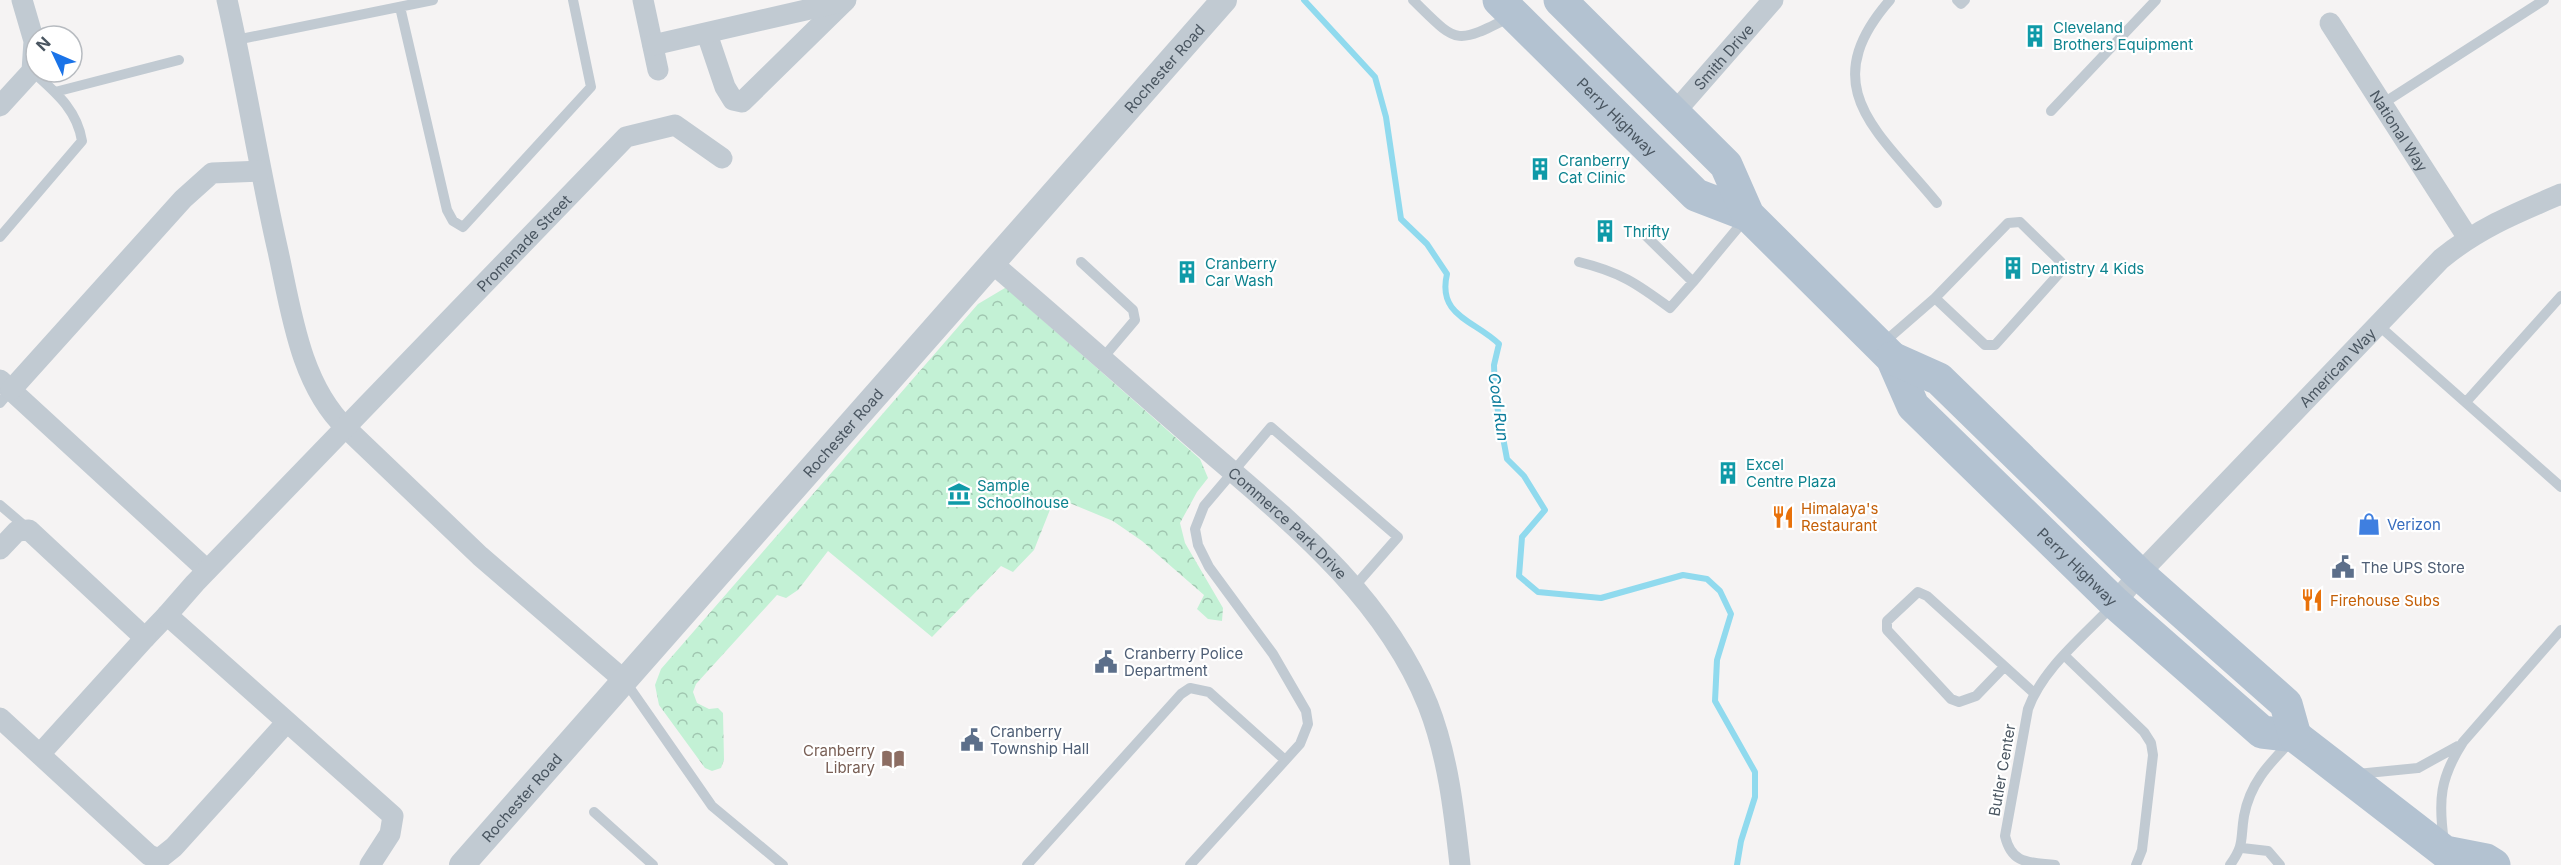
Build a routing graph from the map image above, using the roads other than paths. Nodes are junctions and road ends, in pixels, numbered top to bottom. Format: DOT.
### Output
graph roads {
  1 [pos="22,0"];
  2 [pos="227,0"];
  3 [pos="433,0"];
  4 [pos="573,0"];
  5 [pos="644,0"];
  6 [pos="1224,0"];
  7 [pos="1413,0"];
  8 [pos="1560,0"];
  9 [pos="1773,0"];
  10 [pos="1890,0"];
  11 [pos="1957,0"];
  12 [pos="1965,0"];
  13 [pos="2156,0"];
  14 [pos="2544,0"];
  15 [pos="845,1"];
  16 [pos="400,7"];
  17 [pos="1507,8"];
  18 [pos="2330,23"];
  19 [pos="29,24"];
  20 [pos="707,34"];
  21 [pos="236,40"];
  22 [pos="653,45"];
  23 [pos="179,60"];
  24 [pos="658,70"];
  25 [pos="24,80"];
  26 [pos="46,84"];
  27 [pos="55,92"];
  28 [pos="2382,104"];
  29 [pos="0,106"];
  30 [pos="2051,111"];
  31 [pos="1674,113"];
  32 [pos="722,158"];
  33 [pos="260,171"];
  34 [pos="2561,194"];
  35 [pos="1937,203"];
  36 [pos="1748,215"];
  37 [pos="1645,235"];
  38 [pos="0,237"];
  39 [pos="2468,237"];
  40 [pos="1081,262"];
  41 [pos="1579,262"];
  42 [pos="992,263"];
  43 [pos="1693,282"];
  44 [pos="2561,296"];
  45 [pos="1935,298"];
  46 [pos="2377,324"];
  47 [pos="1886,352"];
  48 [pos="1102,358"];
  49 [pos="4,391"];
  50 [pos="2466,402"];
  51 [pos="346,428"];
  52 [pos="1233,472"];
  53 [pos="2561,487"];
  54 [pos="0,505"];
  55 [pos="29,530"];
  56 [pos="0,549"];
  57 [pos="207,570"];
  58 [pos="2139,574"];
  59 [pos="1354,587"];
  60 [pos="2115,603"];
  61 [pos="167,615"];
  62 [pos="2561,630"];
  63 [pos="145,638"];
  64 [pos="2065,656"];
  65 [pos="2004,667"];
  66 [pos="625,681"];
  67 [pos="2034,693"];
  68 [pos="0,718"];
  69 [pos="286,723"];
  70 [pos="2295,736"];
  71 [pos="2463,742"];
  72 [pos="40,754"];
  73 [pos="1286,760"];
  74 [pos="2342,775"];
  75 [pos="594,812"];
  76 [pos="2242,848"];
  77 [pos="2446,861"];
  78 [pos="157,862"];
  79 [pos="370,865"];
  80 [pos="462,865"];
  81 [pos="653,865"];
  82 [pos="783,865"];
  83 [pos="1027,865"];
  84 [pos="1190,865"];
  85 [pos="1460,865"];
  86 [pos="2055,865"];
  87 [pos="2136,865"];
  88 [pos="2230,865"];
  89 [pos="2280,865"];
  90 [pos="2494,865"];
  1 -- 19 [label="street"];
  2 -- 21 [label="street"];
  3 -- 16 [label="lane"];
  4 -- 16 [label="lane"];
  5 -- 22 [label="street"];
  6 -- 42 [label="street, Rochester Road"];
  7 -- 17 [label="lane"];
  8 -- 31 [label="main road, Perry Highway"];
  9 -- 31 [label="street, Smith Drive"];
  10 -- 35 [label="lane"];
  11 -- 12 [label="lane"];
  13 -- 30 [label="lane"];
  14 -- 28 [label="lane"];
  15 -- 20 [label="street"];
  15 -- 20 [label="street"];
  16 -- 21 [label="lane"];
  17 -- 36 [label="main road, Perry Highway"];
  18 -- 28 [label="street, National Way"];
  20 -- 22 [label="street"];
  21 -- 33 [label="street"];
  22 -- 24 [label="street"];
  23 -- 27 [label="lane"];
  25 -- 29 [label="street"];
  26 -- 27 [label="lane"];
  27 -- 38 [label="lane"];
  28 -- 39 [label="street, National Way"];
  31 -- 36 [label="main road, Perry Highway"];
  32 -- 51 [label="street, Promenade Street"];
  33 -- 49 [label="street"];
  33 -- 51 [label="street"];
  34 -- 39 [label="street, American Way"];
  36 -- 43 [label="lane"];
  36 -- 47 [label="main road, Perry Highway"];
  37 -- 43 [label="lane"];
  39 -- 46 [label="street, American Way"];
  40 -- 48 [label="lane"];
  41 -- 43 [label="lane"];
  42 -- 48 [label="street, Commerce Park Drive"];
  42 -- 66 [label="street, Rochester Road"];
  44 -- 50 [label="lane"];
  45 -- 45 [label="lane"];
  45 -- 47 [label="lane"];
  46 -- 50 [label="lane"];
  46 -- 58 [label="street, American Way"];
  47 -- 58 [label="main road, Perry Highway"];
  47 -- 60 [label="main road, Perry Highway"];
  48 -- 52 [label="street, Commerce Park Drive"];
  49 -- 57 [label="street"];
  50 -- 53 [label="lane"];
  51 -- 57 [label="street, Promenade Street"];
  51 -- 66 [label="street"];
  52 -- 59 [label="street, Commerce Park Drive"];
  52 -- 59 [label="lane"];
  52 -- 73 [label="lane"];
  54 -- 55 [label="lane"];
  55 -- 56 [label="street"];
  55 -- 63 [label="street"];
  57 -- 61 [label="street, Promenade Street"];
  58 -- 60 [label="street, American Way"];
  58 -- 70 [label="main road, Perry Highway"];
  59 -- 85 [label="street, Commerce Park Drive"];
  60 -- 64 [label="lane, Butler Center"];
  60 -- 70 [label="main road, Perry Highway"];
  61 -- 63 [label="street, Promenade Street"];
  61 -- 69 [label="street"];
  62 -- 71 [label="lane"];
  63 -- 72 [label="street, Promenade Street"];
  64 -- 67 [label="lane, Butler Center"];
  64 -- 87 [label="lane"];
  65 -- 65 [label="lane"];
  65 -- 67 [label="lane"];
  66 -- 80 [label="street, Rochester Road"];
  66 -- 82 [label="lane"];
  67 -- 86 [label="lane, Butler Center"];
  68 -- 72 [label="street"];
  69 -- 78 [label="street"];
  69 -- 79 [label="street"];
  70 -- 74 [label="main road"];
  70 -- 76 [label="lane"];
  71 -- 74 [label="lane"];
  71 -- 77 [label="lane"];
  72 -- 78 [label="street"];
  73 -- 83 [label="lane"];
  73 -- 84 [label="lane"];
  74 -- 77 [label="main road"];
  75 -- 81 [label="lane"];
  76 -- 88 [label="lane"];
  76 -- 89 [label="lane"];
  77 -- 90 [label="main road"];
}
